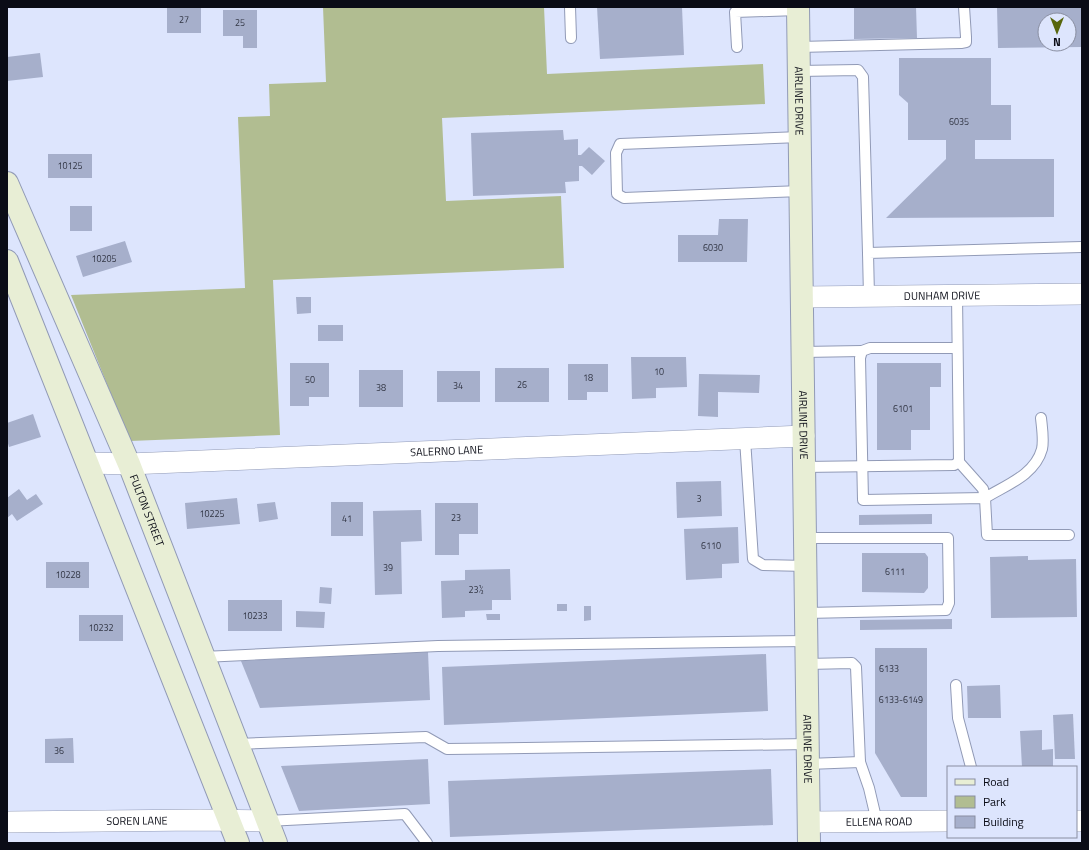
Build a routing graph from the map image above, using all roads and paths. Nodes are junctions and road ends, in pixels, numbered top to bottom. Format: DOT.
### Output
graph roads {
  1 [pos="570,7"];
  2 [pos="964,7"];
  3 [pos="798,9"];
  4 [pos="735,10"];
  5 [pos="571,38"];
  6 [pos="737,47"];
  7 [pos="799,47"];
  8 [pos="799,71"];
  9 [pos="800,137"];
  10 [pos="7,183"];
  11 [pos="801,191"];
  12 [pos="1082,247"];
  13 [pos="868,253"];
  14 [pos="7,260"];
  15 [pos="1082,294"];
  16 [pos="957,295"];
  17 [pos="869,296"];
  18 [pos="802,297"];
  19 [pos="956,348"];
  20 [pos="862,351"];
  21 [pos="803,352"];
  22 [pos="1041,418"];
  23 [pos="804,436"];
  24 [pos="746,439"];
  25 [pos="959,462"];
  26 [pos="88,463"];
  27 [pos="129,464"];
  28 [pos="863,466"];
  29 [pos="804,467"];
  30 [pos="985,498"];
  31 [pos="1070,535"];
  32 [pos="805,538"];
  33 [pos="806,566"];
  34 [pos="806,613"];
  35 [pos="807,641"];
  36 [pos="203,657"];
  37 [pos="807,664"];
  38 [pos="956,685"];
  39 [pos="237,744"];
  40 [pos="808,754"];
  41 [pos="860,762"];
  42 [pos="971,766"];
  43 [pos="228,820"];
  44 [pos="267,821"];
  45 [pos="947,821"];
  46 [pos="7,822"];
  47 [pos="877,822"];
  48 [pos="809,833"];
  49 [pos="238,843"];
  50 [pos="276,843"];
  51 [pos="428,843"];
  1 -- 5 [label="lane"];
  2 -- 7 [label="lane"];
  3 -- 4 [label="lane"];
  3 -- 7 [label="street, AIRLINE DRIVE"];
  4 -- 6 [label="lane"];
  7 -- 8 [label="street, AIRLINE DRIVE"];
  8 -- 9 [label="street, AIRLINE DRIVE"];
  8 -- 13 [label="lane"];
  9 -- 11 [label="street, AIRLINE DRIVE"];
  9 -- 11 [label="lane"];
  10 -- 27 [label="street, FULTON STREET"];
  11 -- 18 [label="street, AIRLINE DRIVE"];
  12 -- 13 [label="lane"];
  13 -- 17 [label="lane"];
  14 -- 26 [label="street"];
  15 -- 16 [label="street, DUNHAM DRIVE"];
  16 -- 17 [label="street, DUNHAM DRIVE"];
  16 -- 19 [label="lane"];
  17 -- 18 [label="street, DUNHAM DRIVE"];
  18 -- 21 [label="street, AIRLINE DRIVE"];
  19 -- 20 [label="lane"];
  19 -- 25 [label="lane"];
  20 -- 21 [label="lane"];
  20 -- 28 [label="lane"];
  21 -- 23 [label="street, AIRLINE DRIVE"];
  22 -- 30 [label="lane"];
  23 -- 24 [label="street, SALERNO LANE"];
  23 -- 29 [label="street, AIRLINE DRIVE"];
  24 -- 27 [label="street, SALERNO LANE"];
  24 -- 33 [label="lane"];
  25 -- 28 [label="lane"];
  25 -- 30 [label="lane"];
  26 -- 27 [label="street, SALERNO LANE"];
  26 -- 43 [label="street"];
  27 -- 36 [label="street, FULTON STREET"];
  28 -- 29 [label="lane"];
  28 -- 30 [label="lane"];
  29 -- 32 [label="street, AIRLINE DRIVE"];
  30 -- 31 [label="lane"];
  32 -- 33 [label="street, AIRLINE DRIVE"];
  32 -- 34 [label="lane"];
  33 -- 34 [label="street, AIRLINE DRIVE"];
  34 -- 35 [label="street, AIRLINE DRIVE"];
  35 -- 36 [label="lane"];
  35 -- 37 [label="street, AIRLINE DRIVE"];
  36 -- 39 [label="street, FULTON STREET"];
  37 -- 40 [label="street, AIRLINE DRIVE"];
  37 -- 41 [label="lane"];
  38 -- 42 [label="lane"];
  39 -- 40 [label="lane"];
  39 -- 44 [label="street, FULTON STREET"];
  40 -- 41 [label="lane"];
  40 -- 48 [label="street, AIRLINE DRIVE"];
  41 -- 47 [label="lane"];
  43 -- 44 [label="street, SOREN LANE"];
  43 -- 46 [label="street, SOREN LANE"];
  43 -- 49 [label="street"];
  44 -- 50 [label="street, FULTON STREET"];
  44 -- 51 [label="lane"];
  45 -- 47 [label="street, ELLENA ROAD"];
  47 -- 48 [label="street, ELLENA ROAD"];
}
